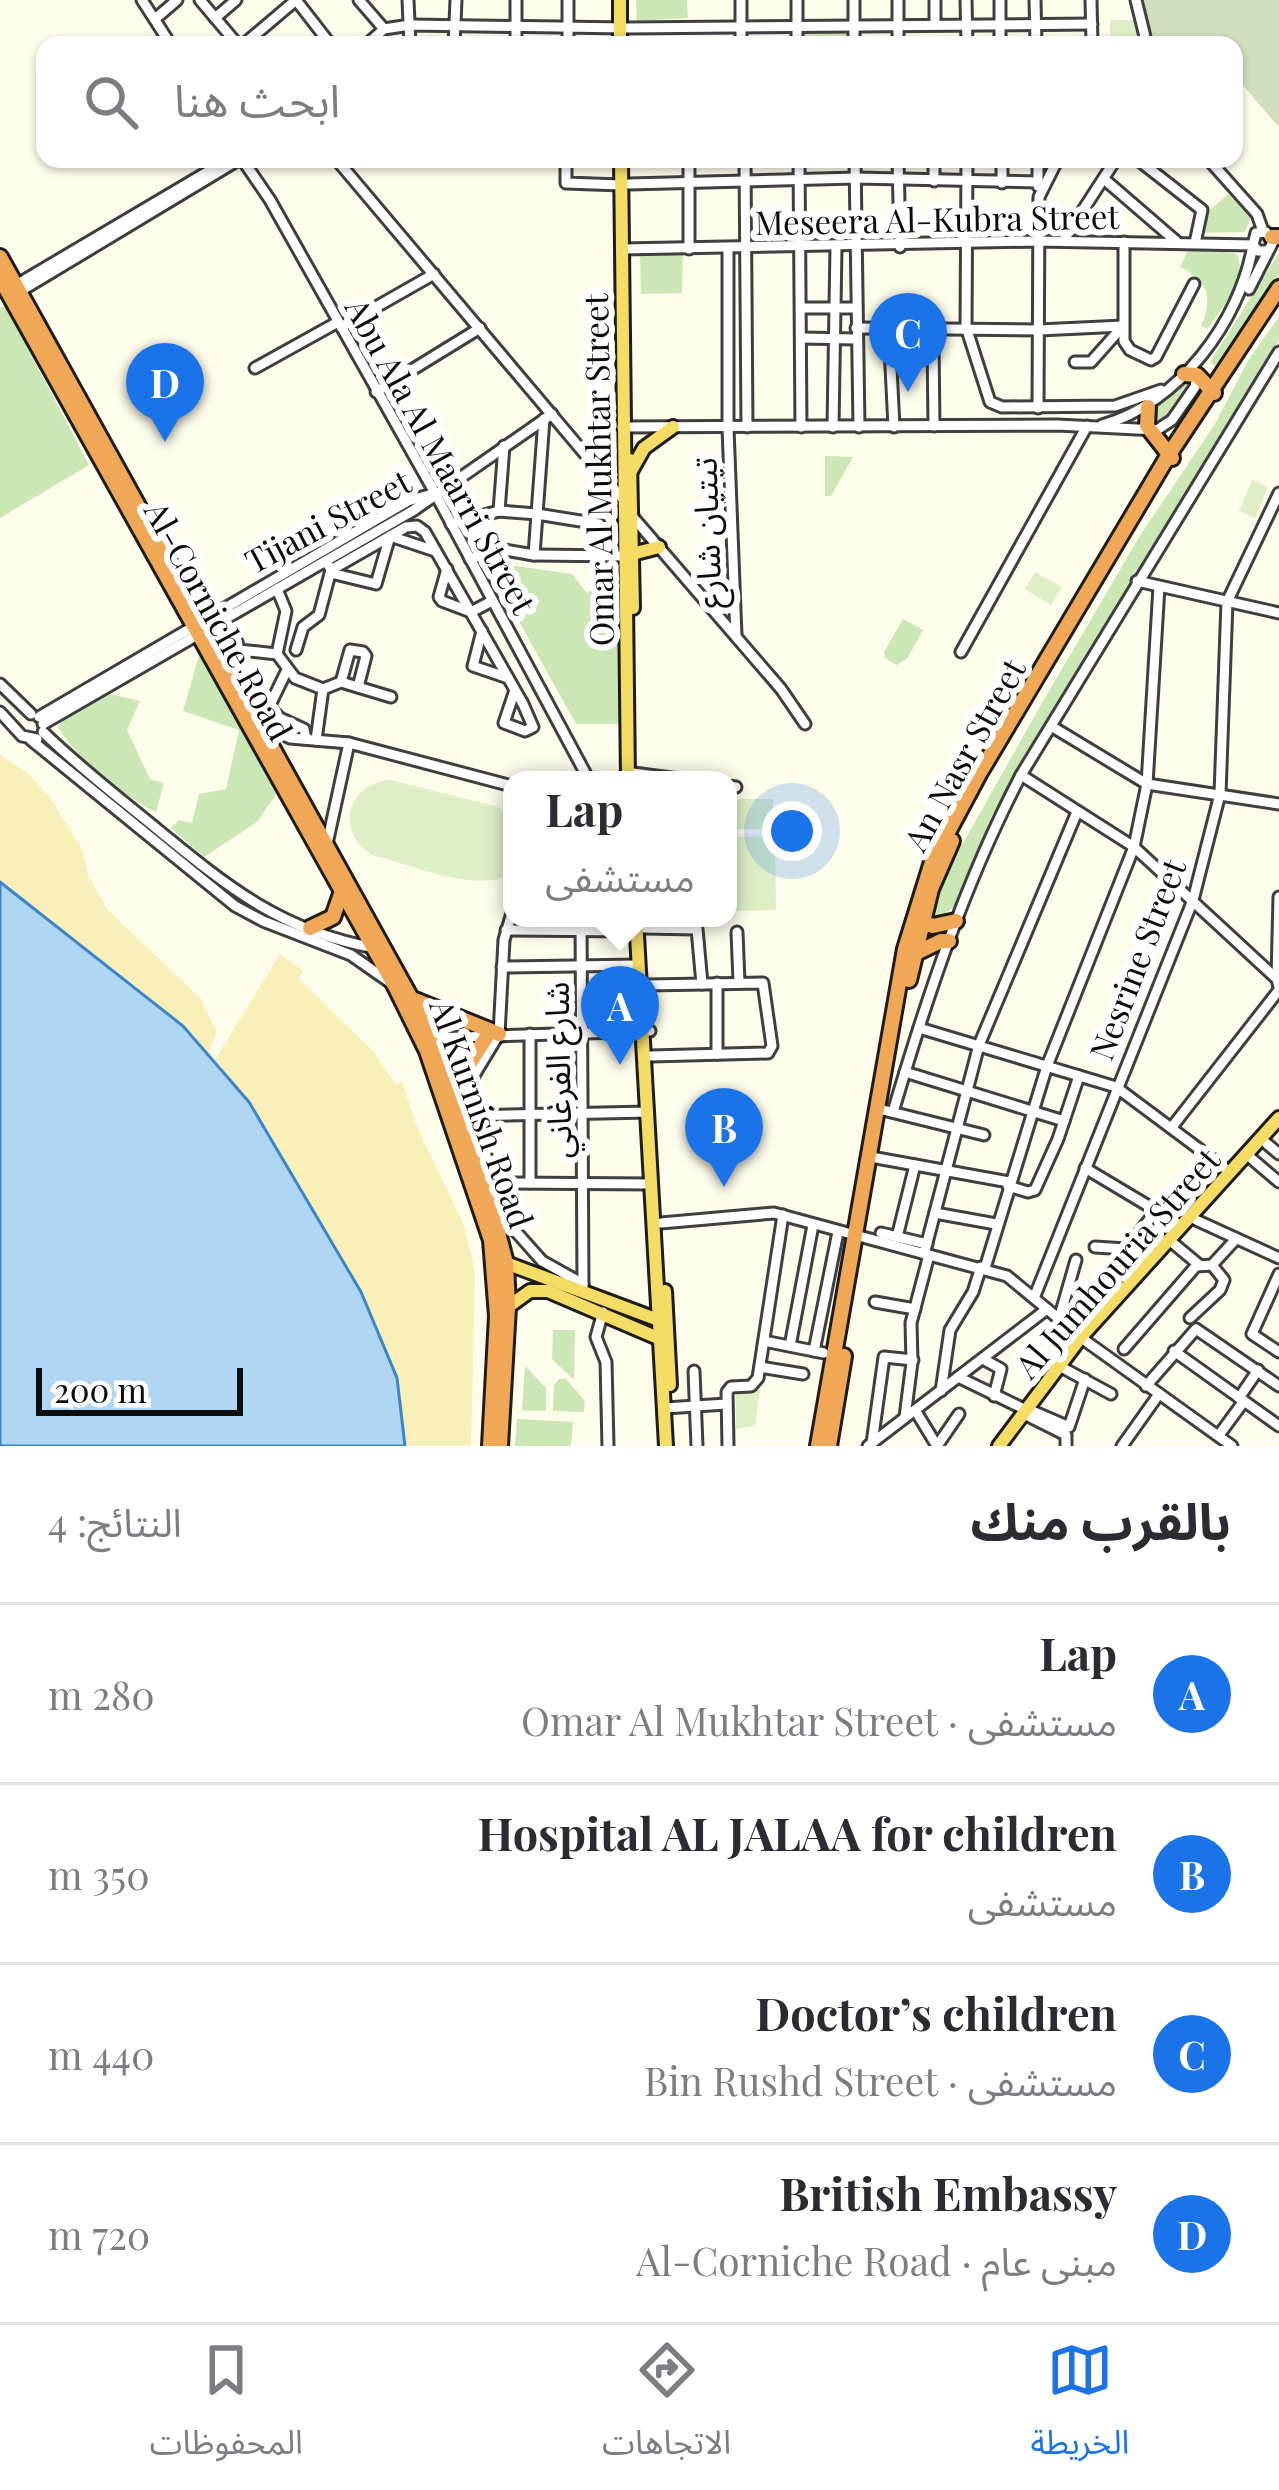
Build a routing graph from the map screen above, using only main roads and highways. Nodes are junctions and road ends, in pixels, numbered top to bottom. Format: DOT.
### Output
graph roads {
  1 [pos="624,0"];
  2 [pos="623,36"];
  3 [pos="625,168"];
  4 [pos="0,257"];
  5 [pos="1279,288"];
  6 [pos="7,290"];
  7 [pos="1279,301"];
  8 [pos="1186,377"];
  9 [pos="1212,390"];
  10 [pos="1148,406"];
  11 [pos="626,427"];
  12 [pos="673,427"];
  13 [pos="1171,457"];
  14 [pos="631,472"];
  15 [pos="659,547"];
  16 [pos="628,555"];
  17 [pos="200,627"];
  18 [pos="632,771"];
  19 [pos="341,894"];
  20 [pos="956,921"];
  21 [pos="921,922"];
  22 [pos="640,927"];
  23 [pos="640,927"];
  24 [pos="310,928"];
  25 [pos="949,941"];
  26 [pos="379,948"];
  27 [pos="914,954"];
  28 [pos="395,986"];
  29 [pos="416,1000"];
  30 [pos="646,1031"];
  31 [pos="886,1110"];
  32 [pos="464,1114"];
  33 [pos="1279,1118"];
  34 [pos="1279,1129"];
  35 [pos="464,1156"];
  36 [pos="446,1164"];
  37 [pos="860,1239"];
  38 [pos="506,1263"];
  39 [pos="660,1264"];
  40 [pos="508,1307"];
  41 [pos="662,1322"];
  42 [pos="658,1338"];
  43 [pos="1084,1340"];
  44 [pos="668,1407"];
  45 [pos="1028,1412"];
  46 [pos="490,1446"];
  47 [pos="500,1446"];
  48 [pos="669,1446"];
  49 [pos="818,1446"];
  50 [pos="829,1446"];
  51 [pos="1003,1446"];
  1 -- 2 [label="main road"];
  3 -- 11 [label="main road, Omar Al Mukhtar Street"];
  4 -- 6 [label="highway, Al-Corniche Road"];
  5 -- 9 [label="highway, An Nasr Street"];
  6 -- 17 [label="highway, Al-Corniche Road"];
  7 -- 9 [label="highway, An Nasr Street"];
  8 -- 9 [label="highway"];
  9 -- 13 [label="highway, An Nasr Street"];
  10 -- 13 [label="highway"];
  11 -- 14 [label="main road, Omar Al Mukhtar Street"];
  11 -- 16 [label="main road, Omar Al Mukhtar Street"];
  12 -- 14 [label="main road"];
  13 -- 21 [label="highway, An Nasr Street"];
  13 -- 31 [label="highway, An Nasr Street"];
  14 -- 16 [label="main road, Omar Al Mukhtar Street"];
  15 -- 16 [label="main road"];
  16 -- 18 [label="main road, Omar Al Mukhtar Street"];
  17 -- 19 [label="highway, Al-Corniche Road"];
  17 -- 26 [label="highway, Al-Corniche Road"];
  19 -- 24 [label="highway"];
  19 -- 26 [label="highway, Al-Corniche Road"];
  20 -- 21 [label="highway"];
  21 -- 27 [label="highway, An Nasr Street"];
  22 -- 30 [label="main road"];
  23 -- 30 [label="main road"];
  25 -- 27 [label="highway"];
  26 -- 28 [label="highway, Al-Corniche Road"];
  26 -- 29 [label="highway, Al Kurnish Road"];
  27 -- 31 [label="highway, An Nasr Street"];
  28 -- 35 [label="highway, Al Kurnish Road"];
  29 -- 32 [label="highway, Al Kurnish Road"];
  29 -- 32 [label="highway"];
  30 -- 39 [label="main road"];
  30 -- 39 [label="main road"];
  31 -- 37 [label="highway, An Nasr Street"];
  32 -- 38 [label="highway, Al Kurnish Road"];
  33 -- 43 [label="main road, Al Jumhouria Street"];
  34 -- 43 [label="main road, Al Jumhouria Street"];
  35 -- 36 [label="highway"];
  35 -- 46 [label="highway, Al Kurnish Road"];
  37 -- 49 [label="highway, An Nasr Street"];
  37 -- 50 [label="highway, An Nasr Street"];
  38 -- 40 [label="highway, Al Kurnish Road"];
  38 -- 41 [label="main road"];
  39 -- 41 [label="main road"];
  40 -- 42 [label="main road"];
  40 -- 47 [label="highway, Al Kurnish Road"];
  41 -- 42 [label="main road"];
  41 -- 44 [label="main road"];
  42 -- 44 [label="main road"];
  43 -- 45 [label="main road, Al Jumhouria Street"];
  43 -- 45 [label="main road, Al Jumhouria Street"];
  44 -- 48 [label="main road"];
  45 -- 51 [label="main road, Al Jumhouria Street"];
}
